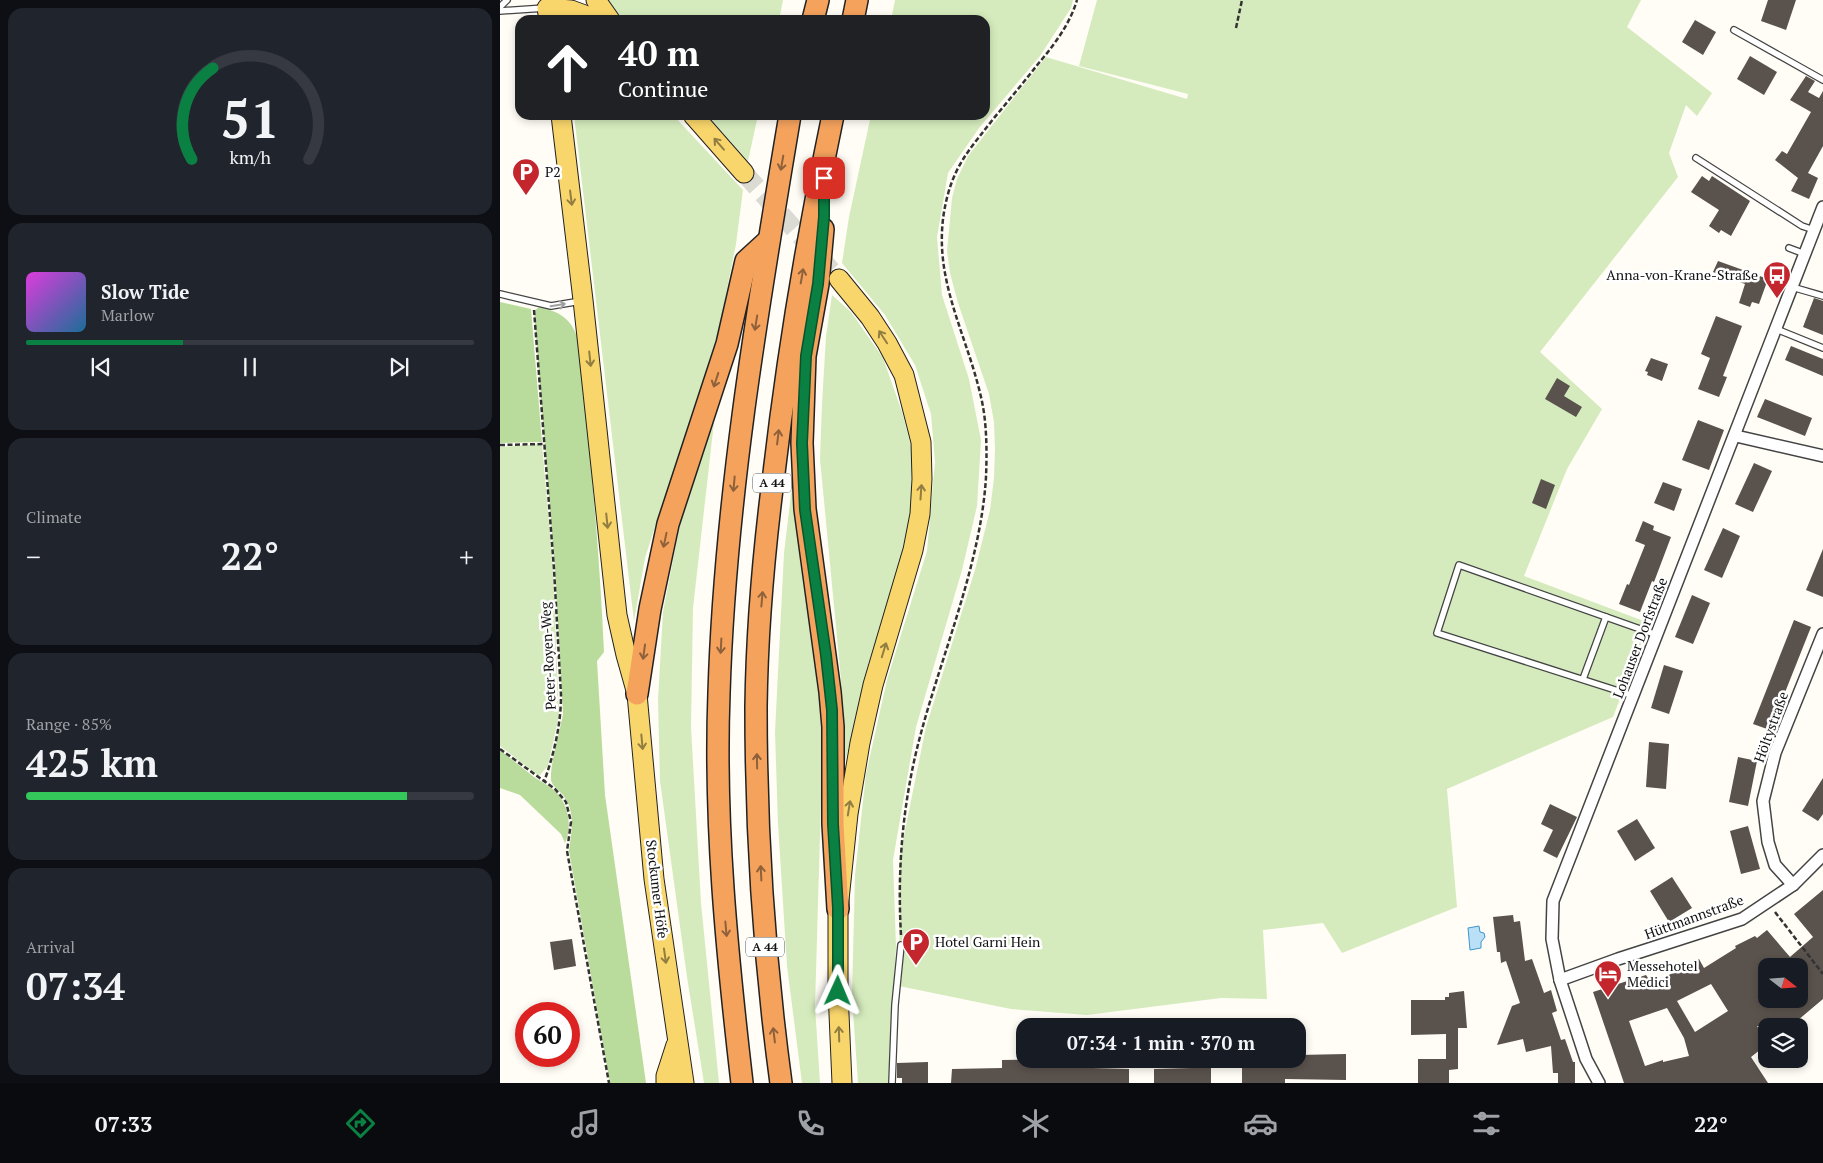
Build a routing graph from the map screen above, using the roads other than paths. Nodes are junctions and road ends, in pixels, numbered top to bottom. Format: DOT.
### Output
graph roads {
  1 [pos="507,0"];
  2 [pos="596,0"];
  3 [pos="818,0"];
  4 [pos="857,0"];
  5 [pos="500,9"];
  6 [pos="548,14"];
  7 [pos="584,15"];
  8 [pos="606,15"];
  9 [pos="814,15"];
  10 [pos="854,15"];
  11 [pos="1734,30"];
  12 [pos="1823,80"];
  13 [pos="562,120"];
  14 [pos="698,120"];
  15 [pos="789,120"];
  16 [pos="832,120"];
  17 [pos="1696,158"];
  18 [pos="823,159"];
  19 [pos="744,173"];
  20 [pos="1823,207"];
  21 [pos="1814,230"];
  22 [pos="769,240"];
  23 [pos="1789,248"];
  24 [pos="1805,254"];
  25 [pos="839,279"];
  26 [pos="1792,287"];
  27 [pos="500,294"];
  28 [pos="1823,296"];
  29 [pos="584,300"];
  30 [pos="1776,329"];
  31 [pos="1823,348"];
  32 [pos="1736,436"];
  33 [pos="1823,456"];
  34 [pos="1606,616"];
  35 [pos="1823,634"];
  36 [pos="1657,635"];
  37 [pos="1583,679"];
  38 [pos="637,694"];
  39 [pos="1634,696"];
  40 [pos="1823,855"];
  41 [pos="1793,885"];
  42 [pos="838,908"];
  43 [pos="901,945"];
  44 [pos="1560,980"];
  45 [pos="678,1039"];
  46 [pos="843,1078"];
  47 [pos="666,1083"];
  48 [pos="684,1083"];
  49 [pos="742,1083"];
  50 [pos="781,1083"];
  51 [pos="892,1083"];
  52 [pos="1599,1083"];
  1 -- 5 [label="lane"];
  2 -- 8 [label="main road"];
  3 -- 9 [label="highway"];
  4 -- 10 [label="highway"];
  5 -- 6 [label="lane"];
  6 -- 7 [label="main road"];
  11 -- 12 [label="lane"];
  13 -- 29 [label="main road, Stockumer Höfe, one-way"];
  19 -- 14 [label="main road, one-way"];
  15 -- 22 [label="highway, A 44, one-way"];
  16 -- 18 [label="highway, A 44"];
  17 -- 21 [label="lane"];
  18 -- 42 [label="highway"];
  50 -- 18 [label="highway, A 44, one-way"];
  20 -- 21 [label="street, Lohauser Dorfstraße"];
  21 -- 24 [label="street, Lohauser Dorfstraße"];
  22 -- 38 [label="highway, one-way"];
  22 -- 49 [label="highway, A 44, one-way"];
  23 -- 24 [label="lane"];
  24 -- 26 [label="street, Lohauser Dorfstraße"];
  42 -- 25 [label="main road, one-way"];
  26 -- 28 [label="lane"];
  26 -- 30 [label="street, Lohauser Dorfstraße"];
  27 -- 29 [label="lane, one-way"];
  29 -- 38 [label="main road, Stockumer Höfe, one-way"];
  30 -- 31 [label="lane"];
  30 -- 32 [label="street, Lohauser Dorfstraße"];
  32 -- 33 [label="street"];
  32 -- 36 [label="street, Lohauser Dorfstraße"];
  34 -- 36 [label="lane"];
  34 -- 37 [label="lane"];
  34 -- 37 [label="lane"];
  35 -- 41 [label="street, Höltystraße"];
  36 -- 39 [label="street, Lohauser Dorfstraße"];
  37 -- 39 [label="lane"];
  38 -- 45 [label="main road, Stockumer Höfe, one-way"];
  39 -- 44 [label="street, Lohauser Dorfstraße"];
  40 -- 41 [label="street, Hüttmannstraße"];
  41 -- 44 [label="street, Hüttmannstraße"];
  46 -- 42 [label="main road, one-way"];
  43 -- 51 [label="lane"];
  44 -- 52 [label="street, Lohauser Dorfstraße"];
  45 -- 47 [label="main road"];
  45 -- 48 [label="main road, Stockumer Höfe"];
}
